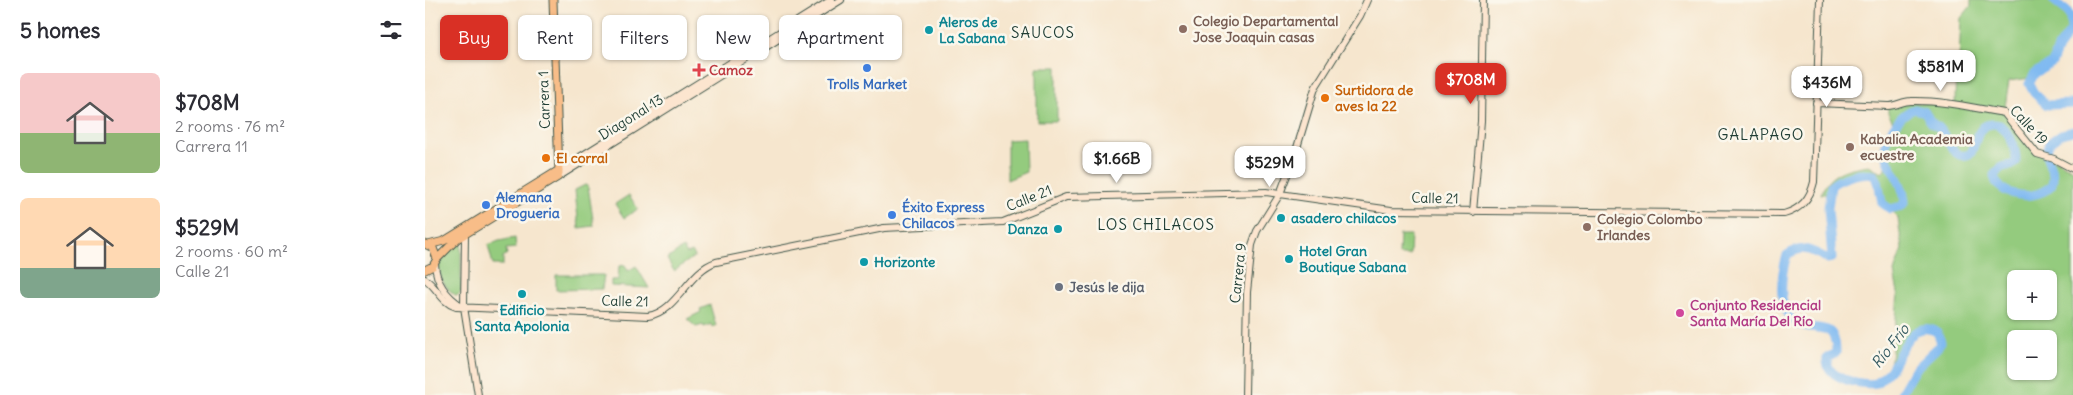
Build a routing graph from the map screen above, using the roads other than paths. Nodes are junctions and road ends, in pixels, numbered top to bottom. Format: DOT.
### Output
graph roads {
  1 [pos="553,0"];
  2 [pos="831,0"];
  3 [pos="841,0"];
  4 [pos="1367,0"];
  5 [pos="1483,0"];
  6 [pos="1820,0"];
  7 [pos="1817,103"];
  8 [pos="2073,169"];
  9 [pos="559,173"];
  10 [pos="1280,194"];
  11 [pos="1473,212"];
  12 [pos="465,235"];
  13 [pos="427,245"];
  14 [pos="436,261"];
  15 [pos="425,270"];
  16 [pos="425,279"];
  17 [pos="464,289"];
  18 [pos="449,295"];
  19 [pos="464,307"];
  20 [pos="477,395"];
  21 [pos="1245,395"];
  1 -- 9 [label="main road, Carrera 1"];
  2 -- 9 [label="street, Diagonal 13"];
  3 -- 9 [label="street, Diagonal 13"];
  4 -- 10 [label="street, Carrera 9"];
  5 -- 11 [label="street"];
  6 -- 7 [label="street"];
  7 -- 8 [label="street, Calle 19"];
  7 -- 11 [label="street, Calle 21"];
  9 -- 12 [label="main road, Diagonal 13"];
  9 -- 13 [label="main road, Diagonal 13"];
  10 -- 11 [label="street, Calle 21"];
  10 -- 19 [label="street, Calle 21"];
  10 -- 21 [label="street, Carrera 9"];
  12 -- 14 [label="main road, Diagonal 13"];
  12 -- 17 [label="street"];
  13 -- 14 [label="main road"];
  14 -- 15 [label="main road, Diagonal 13"];
  14 -- 18 [label="street"];
  16 -- 19 [label="street, Calle 21"];
  17 -- 18 [label="street"];
  17 -- 19 [label="street"];
  18 -- 19 [label="street"];
  19 -- 20 [label="street"];
}
